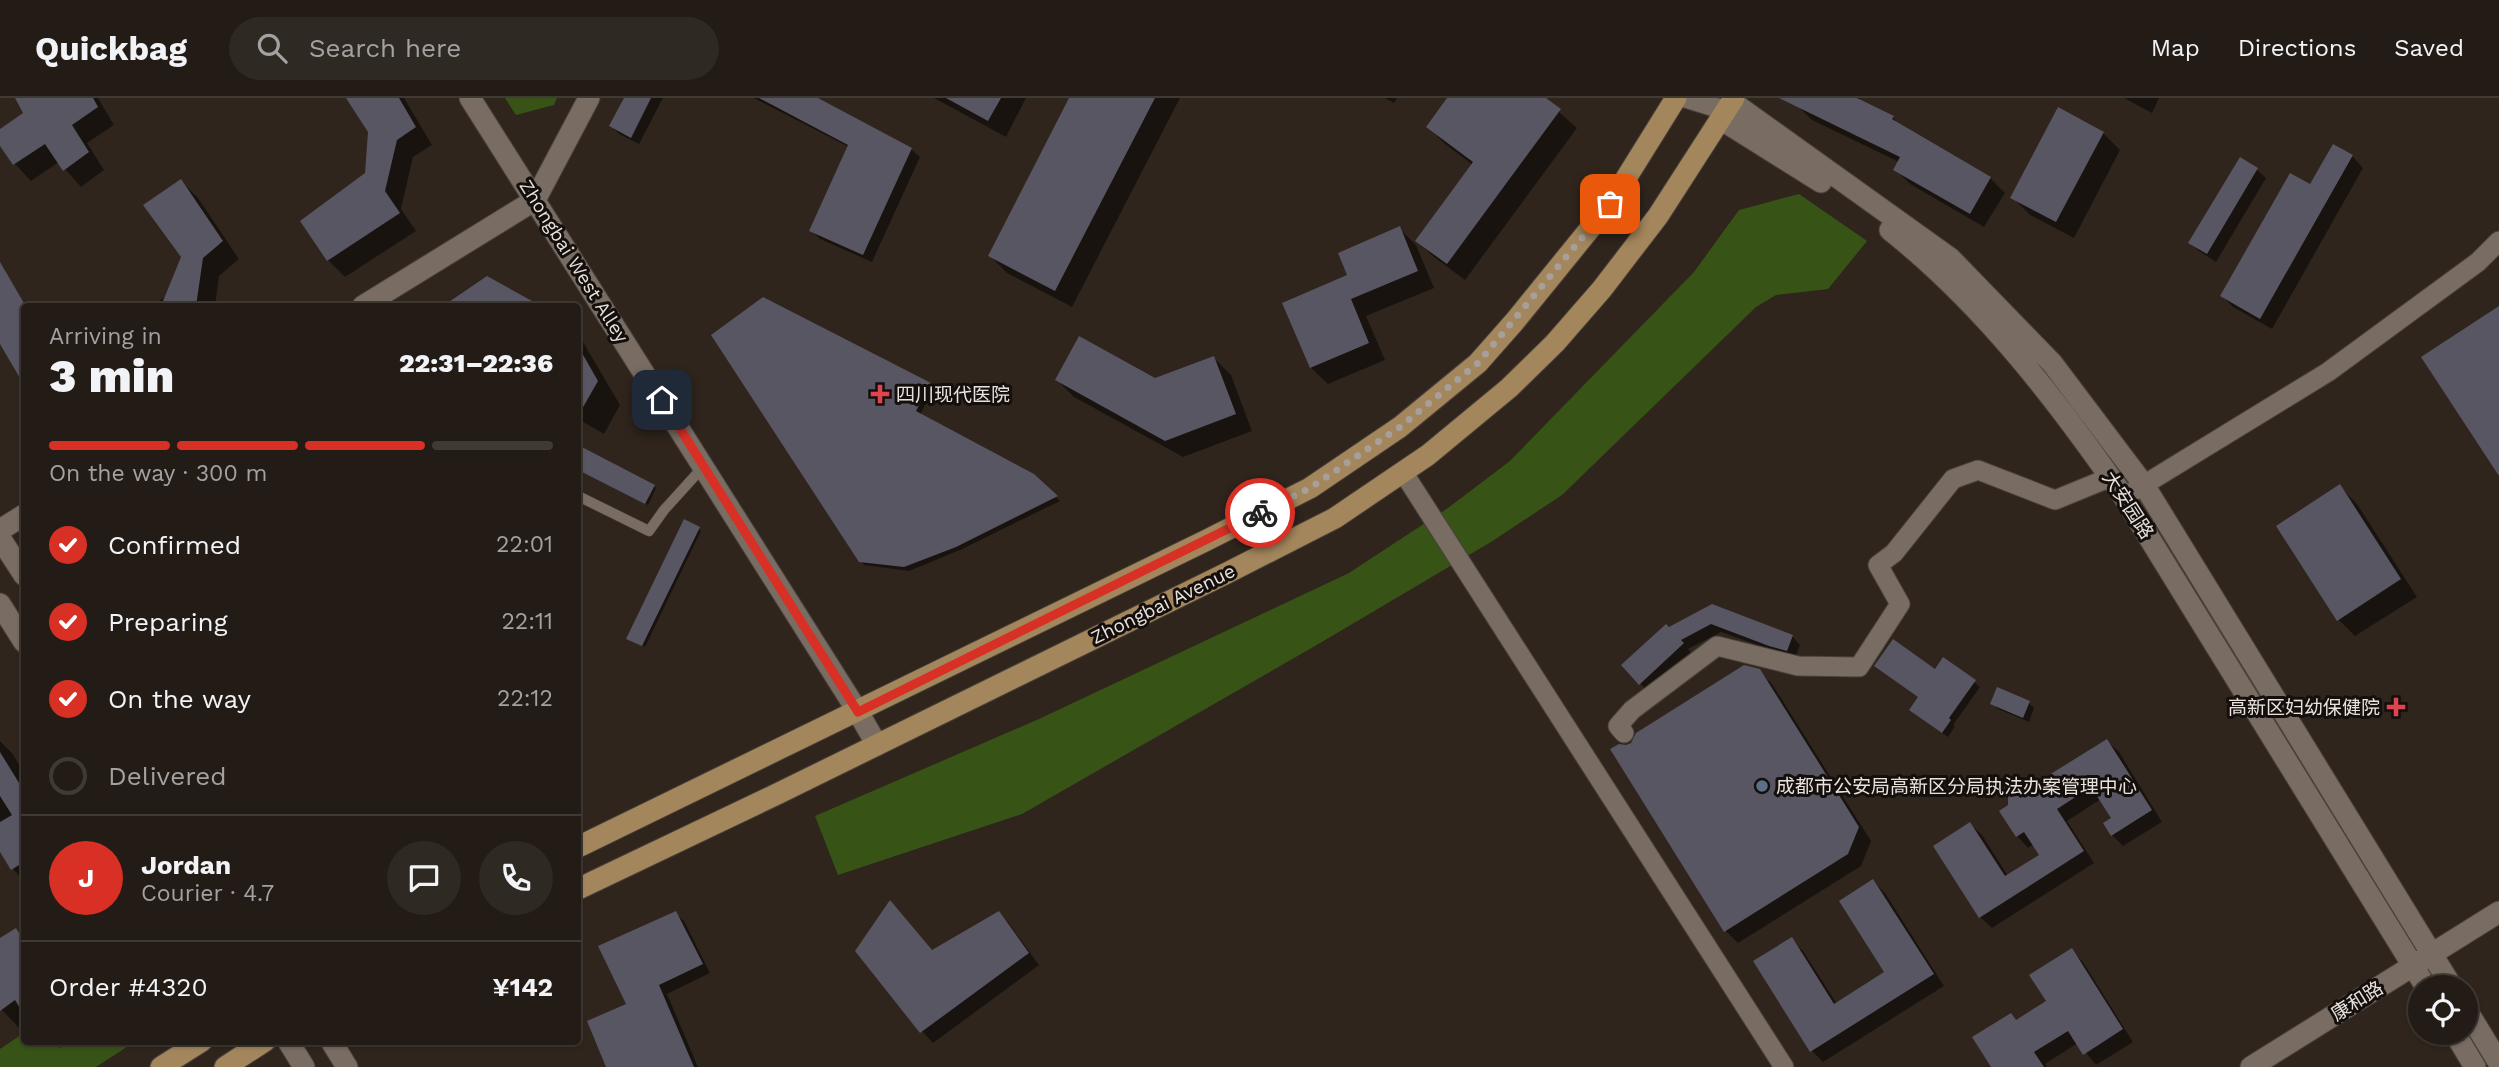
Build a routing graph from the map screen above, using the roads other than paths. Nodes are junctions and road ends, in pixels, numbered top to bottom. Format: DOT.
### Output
graph roads {
  1 [pos="470,98"];
  2 [pos="589,98"];
  3 [pos="1676,98"];
  4 [pos="1685,98"];
  5 [pos="1729,108"];
  6 [pos="535,200"];
  7 [pos="2499,241"];
  8 [pos="368,303"];
  9 [pos="704,467"];
  10 [pos="1403,472"];
  11 [pos="2111,477"];
  12 [pos="2144,485"];
  13 [pos="2124,496"];
  14 [pos="581,497"];
  15 [pos="21,517"];
  16 [pos="0,530"];
  17 [pos="0,538"];
  18 [pos="21,570"];
  19 [pos="0,604"];
  20 [pos="21,637"];
  21 [pos="858,712"];
  22 [pos="1624,733"];
  23 [pos="877,745"];
  24 [pos="581,846"];
  25 [pos="581,888"];
  26 [pos="2499,912"];
  27 [pos="2432,954"];
  28 [pos="2413,966"];
  29 [pos="2419,975"];
  30 [pos="2445,975"];
  31 [pos="2478,1029"];
  32 [pos="196,1045"];
  33 [pos="259,1045"];
  34 [pos="290,1045"];
  35 [pos="333,1045"];
  36 [pos="2462,1045"];
  37 [pos="2499,1063"];
  38 [pos="161,1067"];
  39 [pos="225,1067"];
  40 [pos="304,1067"];
  41 [pos="347,1067"];
  42 [pos="1784,1067"];
  43 [pos="2252,1067"];
  44 [pos="2475,1067"];
  1 -- 6 [label="street, Zhongbai West Alley"];
  2 -- 6 [label="street"];
  3 -- 21 [label="main road, Zhongbai Avenue"];
  4 -- 5 [label="street"];
  5 -- 10 [label="main road, Zhongbai Avenue"];
  5 -- 11 [label="street, 大安园路"];
  5 -- 12 [label="street"];
  6 -- 8 [label="street"];
  6 -- 9 [label="street, Zhongbai West Alley"];
  7 -- 12 [label="street"];
  9 -- 14 [label="lane"];
  9 -- 21 [label="street, Zhongbai West Alley"];
  10 -- 23 [label="main road, Zhongbai Avenue"];
  10 -- 42 [label="street"];
  11 -- 13 [label="street, 大安园路"];
  11 -- 22 [label="street"];
  12 -- 13 [label="street"];
  12 -- 27 [label="street"];
  13 -- 28 [label="street, 大安园路"];
  15 -- 16 [label="street"];
  17 -- 18 [label="street"];
  19 -- 20 [label="street"];
  21 -- 23 [label="street, Zhongbai West Alley"];
  21 -- 24 [label="main road, Zhongbai Avenue"];
  23 -- 25 [label="main road, Zhongbai Avenue"];
  26 -- 27 [label="street, 康和路"];
  27 -- 28 [label="street, 康和路"];
  27 -- 30 [label="street"];
  28 -- 29 [label="street, 大安园路"];
  28 -- 43 [label="street, 康和路"];
  31 -- 37 [label="street"];
  32 -- 38 [label="main road"];
  33 -- 39 [label="main road"];
  34 -- 40 [label="street"];
  35 -- 41 [label="street"];
  36 -- 44 [label="street"];
}
